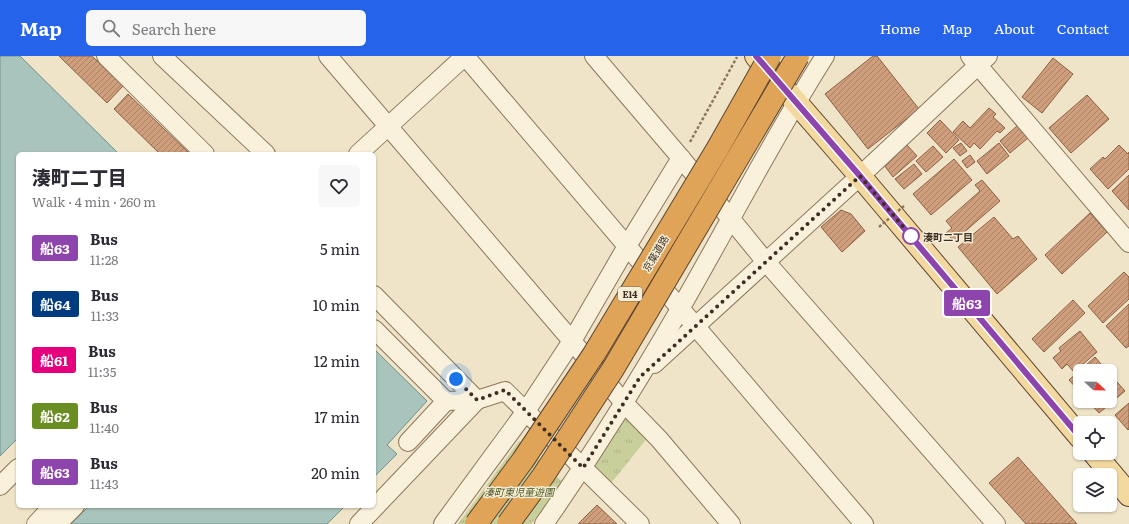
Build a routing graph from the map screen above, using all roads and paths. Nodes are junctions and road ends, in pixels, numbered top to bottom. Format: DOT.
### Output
graph roads {
  1 [pos="106,56"];
  2 [pos="162,56"];
  3 [pos="328,56"];
  4 [pos="465,56"];
  5 [pos="594,56"];
  6 [pos="737,56"];
  7 [pos="756,56"];
  8 [pos="770,56"];
  9 [pos="798,56"];
  10 [pos="825,56"];
  11 [pos="979,59"];
  12 [pos="795,102"];
  13 [pos="388,126"];
  14 [pos="203,152"];
  15 [pos="264,152"];
  16 [pos="360,152"];
  17 [pos="681,158"];
  18 [pos="860,176"];
  19 [pos="904,206"];
  20 [pos="730,220"];
  21 [pos="879,227"];
  22 [pos="1129,243"];
  23 [pos="627,246"];
  24 [pos="766,262"];
  25 [pos="376,297"];
  26 [pos="680,308"];
  27 [pos="696,326"];
  28 [pos="376,331"];
  29 [pos="572,341"];
  30 [pos="640,377"];
  31 [pos="477,400"];
  32 [pos="446,401"];
  33 [pos="624,403"];
  34 [pos="526,411"];
  35 [pos="1073,429"];
  36 [pos="408,442"];
  37 [pos="1100,460"];
  38 [pos="583,468"];
  39 [pos="16,470"];
  40 [pos="0,486"];
  41 [pos="1129,495"];
  42 [pos="376,506"];
  43 [pos="51,508"];
  44 [pos="72,508"];
  45 [pos="374,508"];
  46 [pos="36,524"];
  47 [pos="57,524"];
  48 [pos="359,524"];
  49 [pos="443,524"];
  50 [pos="476,524"];
  51 [pos="508,524"];
  52 [pos="544,524"];
  53 [pos="640,524"];
  54 [pos="731,524"];
  55 [pos="864,524"];
  56 [pos="996,524"];
  1 -- 14 [label="street"];
  2 -- 15 [label="street"];
  3 -- 13 [label="street"];
  4 -- 13 [label="street"];
  4 -- 23 [label="street"];
  5 -- 17 [label="street"];
  6 -- 17 [label="path"];
  7 -- 12 [label="main road"];
  8 -- 50 [label="highway, 京葉道路 / E14, bridge"];
  9 -- 51 [label="highway, E14, bridge"];
  10 -- 12 [label="street"];
  11 -- 18 [label="street"];
  11 -- 22 [label="street"];
  12 -- 18 [label="main road"];
  12 -- 20 [label="street"];
  13 -- 16 [label="street"];
  13 -- 29 [label="street"];
  17 -- 20 [label="street"];
  17 -- 23 [label="street"];
  18 -- 24 [label="street"];
  18 -- 35 [label="main road"];
  19 -- 21 [label="path, bridge"];
  20 -- 24 [label="street"];
  20 -- 26 [label="street"];
  23 -- 26 [label="street"];
  23 -- 29 [label="street"];
  24 -- 27 [label="street"];
  24 -- 56 [label="street"];
  25 -- 31 [label="street"];
  26 -- 27 [label="street"];
  26 -- 30 [label="street"];
  27 -- 30 [label="street"];
  27 -- 55 [label="street"];
  28 -- 32 [label="street"];
  29 -- 33 [label="street"];
  29 -- 34 [label="street"];
  30 -- 33 [label="street"];
  31 -- 32 [label="street"];
  31 -- 34 [label="street"];
  31 -- 42 [label="street"];
  32 -- 36 [label="street"];
  33 -- 38 [label="street"];
  33 -- 54 [label="street"];
  34 -- 38 [label="street"];
  34 -- 49 [label="street"];
  37 -- 41 [label="main road"];
  38 -- 52 [label="street"];
  38 -- 53 [label="street"];
  39 -- 40 [label="street"];
  43 -- 46 [label="street"];
  44 -- 47 [label="street"];
  45 -- 48 [label="street"];
}
